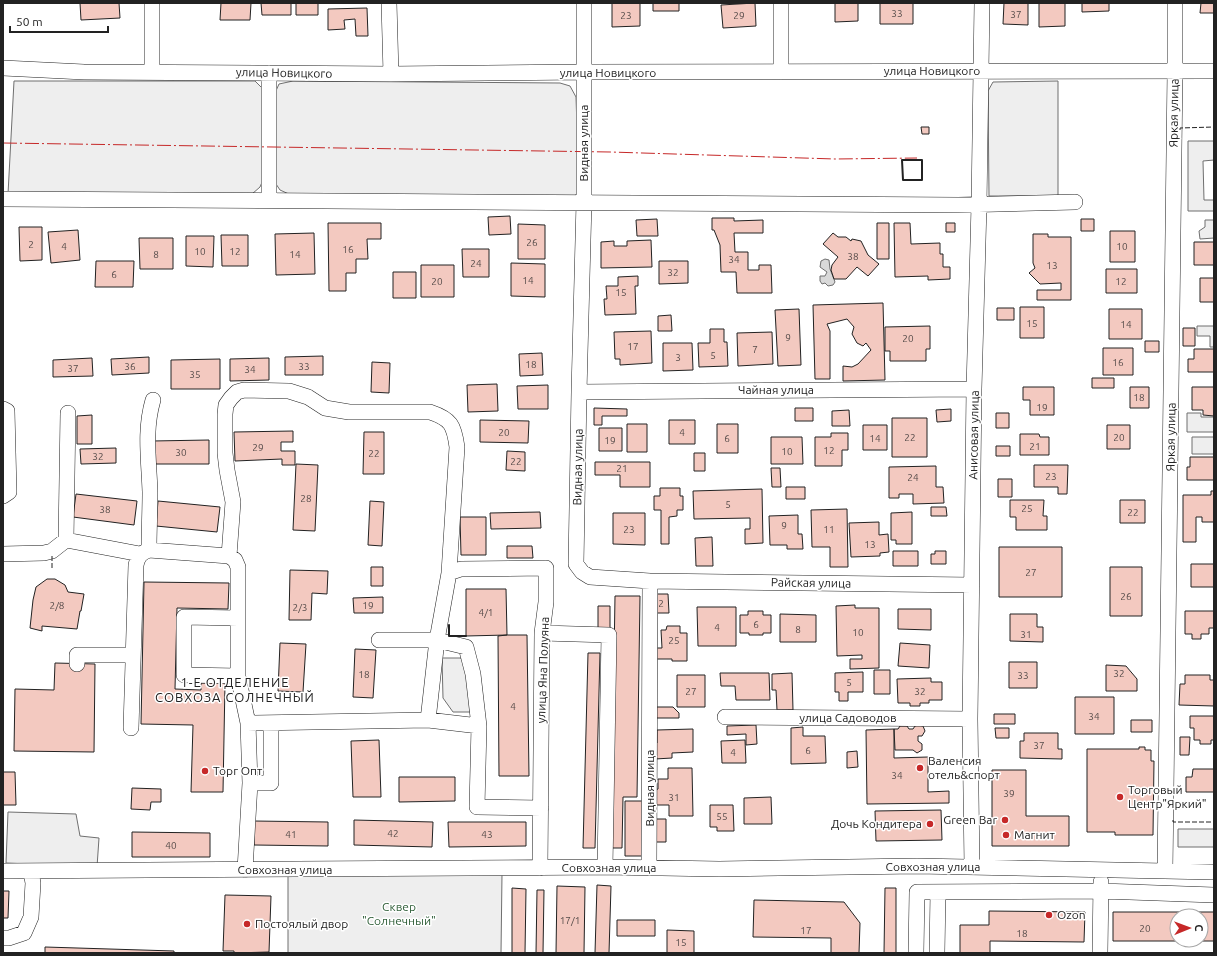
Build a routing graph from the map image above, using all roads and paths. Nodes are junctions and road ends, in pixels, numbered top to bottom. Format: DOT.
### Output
graph roads {
  1 [pos="152,3"];
  2 [pos="389,3"];
  3 [pos="584,3"];
  4 [pos="781,3"];
  5 [pos="982,3"];
  6 [pos="1175,3"];
  7 [pos="3,68"];
  8 [pos="982,71"];
  9 [pos="1214,71"];
  10 [pos="152,72"];
  11 [pos="584,72"];
  12 [pos="781,72"];
  13 [pos="1175,72"];
  14 [pos="269,73"];
  15 [pos="391,74"];
  16 [pos="3,199"];
  17 [pos="269,200"];
  18 [pos="584,202"];
  19 [pos="1075,202"];
  20 [pos="979,205"];
  21 [pos="974,389"];
  22 [pos="579,392"];
  23 [pos="153,400"];
  24 [pos="3,409"];
  25 [pos="68,413"];
  26 [pos="3,496"];
  27 [pos="66,540"];
  28 [pos="145,552"];
  29 [pos="3,554"];
  30 [pos="228,556"];
  31 [pos="449,573"];
  32 [pos="650,581"];
  33 [pos="972,585"];
  34 [pos="238,618"];
  35 [pos="542,633"];
  36 [pos="378,640"];
  37 [pos="437,640"];
  38 [pos="133,656"];
  39 [pos="77,664"];
  40 [pos="238,676"];
  41 [pos="725,717"];
  42 [pos="970,718"];
  43 [pos="428,720"];
  44 [pos="248,723"];
  45 [pos="271,723"];
  46 [pos="479,726"];
  47 [pos="131,728"];
  48 [pos="250,783"];
  49 [pos="541,808"];
  50 [pos="917,866"];
  51 [pos="605,867"];
  52 [pos="972,867"];
  53 [pos="540,868"];
  54 [pos="649,868"];
  55 [pos="1101,869"];
  56 [pos="245,870"];
  57 [pos="3,871"];
  58 [pos="1165,871"];
  59 [pos="31,872"];
  60 [pos="1214,872"];
  61 [pos="917,892"];
  62 [pos="938,892"];
  63 [pos="1100,892"];
  64 [pos="1214,894"];
  65 [pos="3,938"];
  66 [pos="916,953"];
  67 [pos="937,953"];
  68 [pos="1100,953"];
  1 -- 10 [label="street"];
  2 -- 15 [label="street"];
  3 -- 11 [label="street, Видная улица"];
  4 -- 12 [label="street"];
  5 -- 8 [label="street, Анисовая улица"];
  6 -- 13 [label="street, Яркая улица"];
  7 -- 10 [label="street, улица Новицкого"];
  8 -- 12 [label="street, улица Новицкого"];
  8 -- 13 [label="street, улица Новицкого"];
  8 -- 20 [label="street, Анисовая улица"];
  9 -- 13 [label="street, улица Новицкого"];
  10 -- 14 [label="street, улица Новицкого"];
  11 -- 12 [label="street, улица Новицкого"];
  11 -- 15 [label="street, улица Новицкого"];
  11 -- 18 [label="street, Видная улица"];
  13 -- 58 [label="street, Яркая улица"];
  14 -- 15 [label="street, улица Новицкого"];
  14 -- 17 [label="street"];
  16 -- 17 [label="street"];
  17 -- 18 [label="street"];
  18 -- 20 [label="street"];
  18 -- 22 [label="street, Видная улица"];
  19 -- 20 [label="street"];
  20 -- 21 [label="street, Анисовая улица"];
  21 -- 22 [label="street, Чайная улица"];
  21 -- 33 [label="street, Анисовая улица"];
  22 -- 32 [label="street, Видная улица"];
  23 -- 28 [label="street"];
  24 -- 26 [label="street"];
  25 -- 27 [label="street"];
  27 -- 28 [label="street"];
  27 -- 29 [label="street"];
  28 -- 30 [label="street"];
  28 -- 38 [label="street"];
  30 -- 31 [label="street"];
  30 -- 34 [label="street"];
  31 -- 35 [label="street, улица Яна Полуяна"];
  31 -- 37 [label="street"];
  32 -- 33 [label="street, Райская улица"];
  32 -- 54 [label="street, Видная улица"];
  33 -- 42 [label="street, Анисовая улица"];
  34 -- 40 [label="street"];
  34 -- 40 [label="street"];
  35 -- 49 [label="street, улица Яна Полуяна"];
  35 -- 51 [label="street"];
  36 -- 37 [label="street"];
  37 -- 43 [label="street"];
  37 -- 46 [label="street"];
  38 -- 39 [label="street"];
  38 -- 47 [label="street"];
  40 -- 44 [label="street"];
  41 -- 42 [label="street, улица Садоводов"];
  42 -- 52 [label="street, Анисовая улица"];
  43 -- 45 [label="street"];
  43 -- 46 [label="street"];
  44 -- 45 [label="street"];
  44 -- 48 [label="street"];
  45 -- 48 [label="street"];
  46 -- 49 [label="street"];
  48 -- 56 [label="street"];
  49 -- 53 [label="street, улица Яна Полуяна"];
  50 -- 52 [label="street, Совхозная улица"];
  50 -- 54 [label="street, Совхозная улица"];
  50 -- 61 [label="street"];
  51 -- 53 [label="street, Совхозная улица"];
  51 -- 54 [label="street, Совхозная улица"];
  52 -- 55 [label="street, Совхозная улица"];
  53 -- 56 [label="street, Совхозная улица"];
  55 -- 58 [label="street, Совхозная улица"];
  55 -- 63 [label="street"];
  56 -- 59 [label="street, Совхозная улица"];
  57 -- 59 [label="street, Совхозная улица"];
  58 -- 60 [label="street, Совхозная улица"];
  59 -- 65 [label="street"];
  61 -- 62 [label="street"];
  61 -- 66 [label="street"];
  62 -- 63 [label="street"];
  62 -- 67 [label="street"];
  63 -- 64 [label="street"];
  63 -- 68 [label="street"];
}
